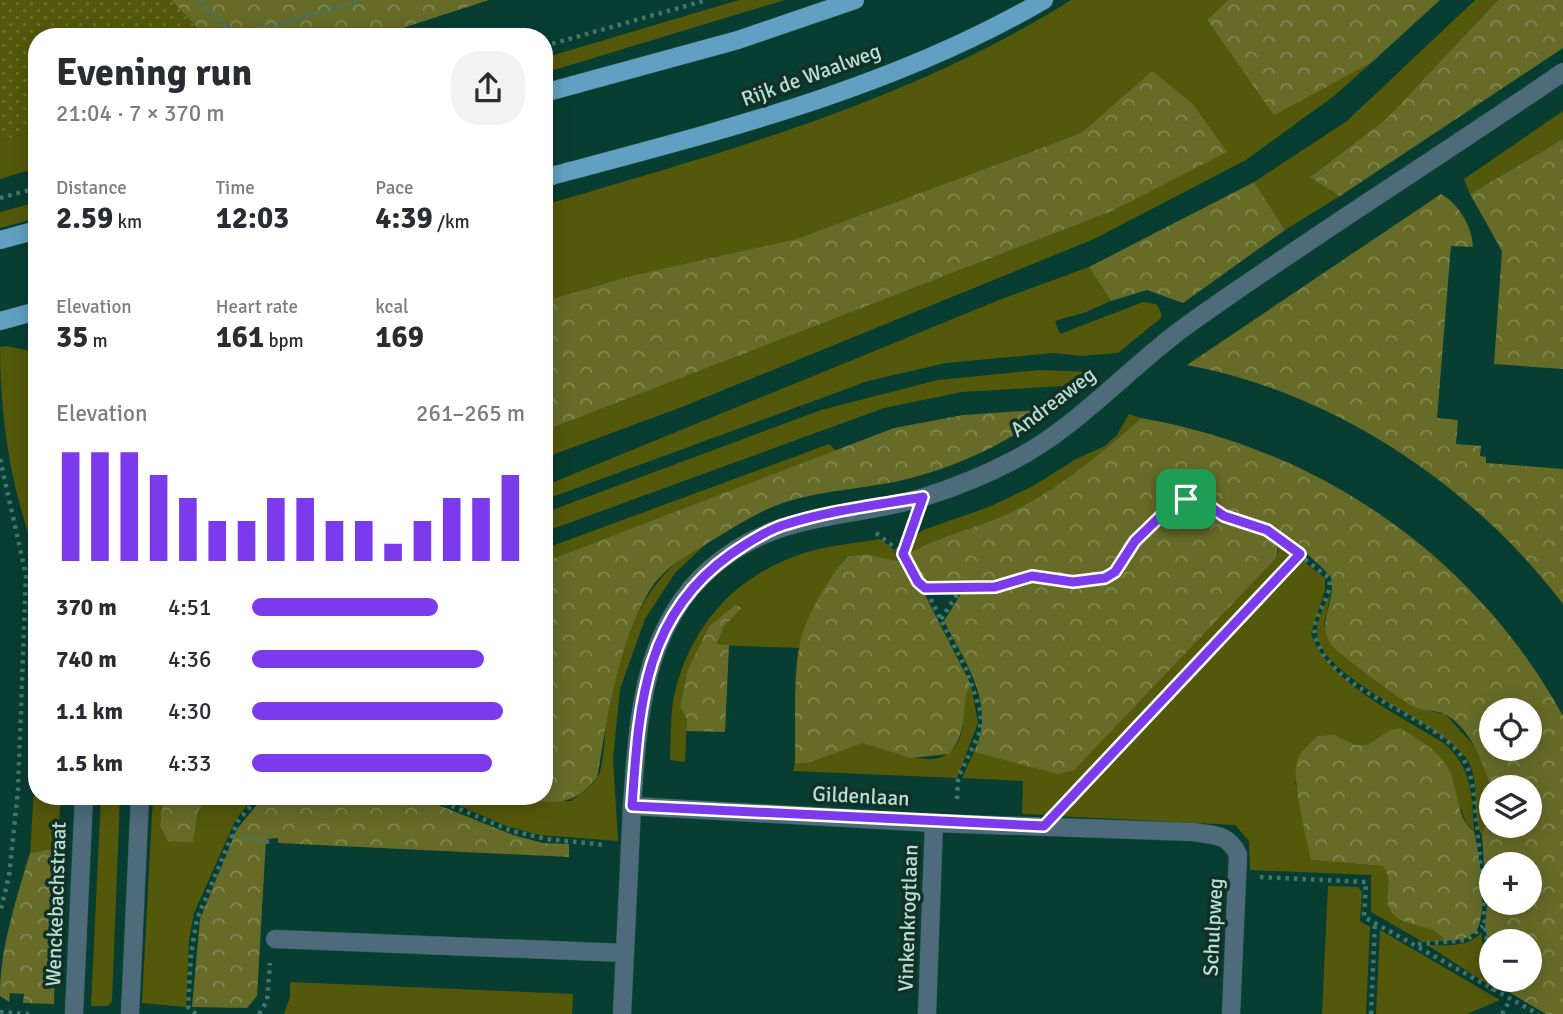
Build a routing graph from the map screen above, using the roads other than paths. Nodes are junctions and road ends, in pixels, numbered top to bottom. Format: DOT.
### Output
graph roads {
  1 [pos="855,0"];
  2 [pos="1044,0"];
  3 [pos="1563,72"];
  4 [pos="553,91"];
  5 [pos="553,176"];
  6 [pos="28,232"];
  7 [pos="0,240"];
  8 [pos="28,313"];
  9 [pos="0,321"];
  10 [pos="83,805"];
  11 [pos="140,805"];
  12 [pos="632,806"];
  13 [pos="934,823"];
  14 [pos="1233,843"];
  15 [pos="275,939"];
  16 [pos="625,953"];
  17 [pos="74,1014"];
  18 [pos="130,1014"];
  19 [pos="622,1014"];
  20 [pos="927,1014"];
  21 [pos="1231,1014"];
  1 -- 4 [label="main road"];
  2 -- 5 [label="main road, Rijk de Waalweg"];
  3 -- 12 [label="street, Andreaweg"];
  6 -- 7 [label="main road"];
  8 -- 9 [label="main road"];
  10 -- 17 [label="street, Wenckebachstraat"];
  11 -- 18 [label="street"];
  12 -- 13 [label="street, Gildenlaan"];
  12 -- 16 [label="street"];
  13 -- 14 [label="street, Gildenlaan"];
  13 -- 20 [label="street, Vinkenkrogtlaan"];
  14 -- 21 [label="street, Schulpweg"];
  15 -- 16 [label="street"];
  16 -- 19 [label="street"];
}
